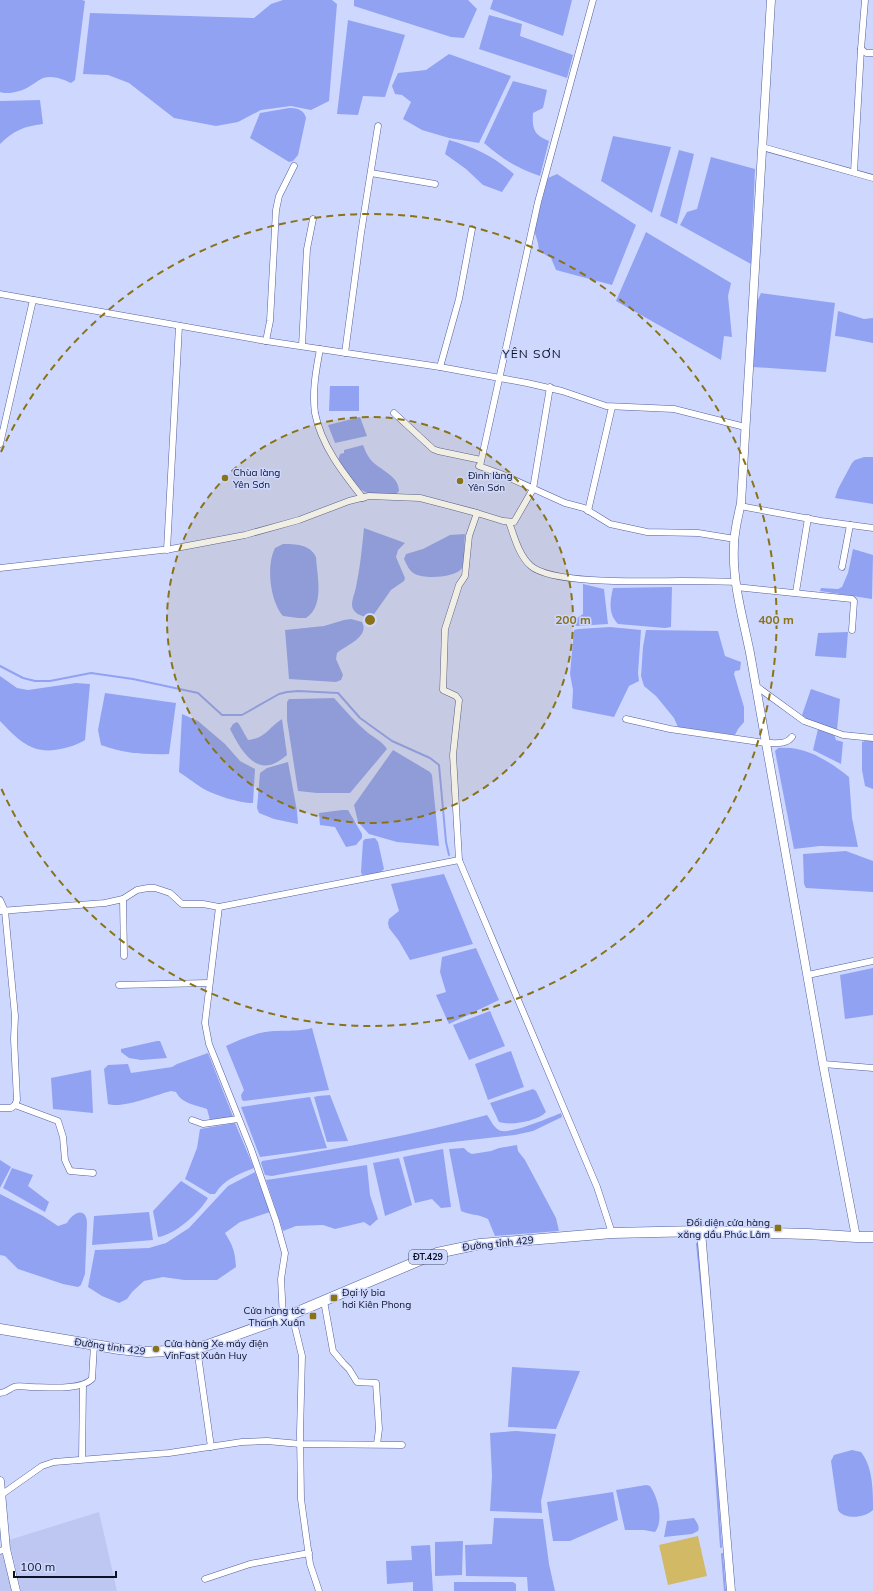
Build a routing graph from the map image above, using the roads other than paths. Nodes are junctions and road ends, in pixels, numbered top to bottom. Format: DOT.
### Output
graph roads {
  1 [pos="593,0"];
  2 [pos="771,0"];
  3 [pos="864,0"];
  4 [pos="861,49"];
  5 [pos="873,53"];
  6 [pos="378,126"];
  7 [pos="762,147"];
  8 [pos="294,166"];
  9 [pos="854,172"];
  10 [pos="371,173"];
  11 [pos="873,178"];
  12 [pos="435,184"];
  13 [pos="313,219"];
  14 [pos="472,229"];
  15 [pos="0,294"];
  16 [pos="34,300"];
  17 [pos="179,326"];
  18 [pos="266,341"];
  19 [pos="302,346"];
  20 [pos="320,349"];
  21 [pos="346,353"];
  22 [pos="440,367"];
  23 [pos="500,379"];
  24 [pos="550,387"];
  25 [pos="612,407"];
  26 [pos="394,413"];
  27 [pos="745,427"];
  28 [pos="0,444"];
  29 [pos="480,464"];
  30 [pos="533,489"];
  31 [pos="363,498"];
  32 [pos="740,506"];
  33 [pos="588,510"];
  34 [pos="477,513"];
  35 [pos="808,518"];
  36 [pos="509,522"];
  37 [pos="850,525"];
  38 [pos="873,528"];
  39 [pos="734,539"];
  40 [pos="167,550"];
  41 [pos="842,567"];
  42 [pos="0,568"];
  43 [pos="736,584"];
  44 [pos="796,592"];
  45 [pos="852,630"];
  46 [pos="756,686"];
  47 [pos="626,719"];
  48 [pos="792,737"];
  49 [pos="873,738"];
  50 [pos="766,743"];
  51 [pos="459,860"];
  52 [pos="123,899"];
  53 [pos="0,900"];
  54 [pos="219,907"];
  55 [pos="2,911"];
  56 [pos="124,956"];
  57 [pos="873,961"];
  58 [pos="808,975"];
  59 [pos="209,984"];
  60 [pos="119,986"];
  61 [pos="823,1064"];
  62 [pos="873,1068"];
  63 [pos="15,1105"];
  64 [pos="0,1108"];
  65 [pos="238,1119"];
  66 [pos="192,1120"];
  67 [pos="93,1173"];
  68 [pos="701,1230"];
  69 [pos="612,1233"];
  70 [pos="873,1237"];
  71 [pos="856,1238"];
  72 [pos="324,1301"];
  73 [pos="288,1316"];
  74 [pos="0,1329"];
  75 [pos="94,1344"];
  76 [pos="197,1348"];
  77 [pos="83,1385"];
  78 [pos="0,1393"];
  79 [pos="300,1444"];
  80 [pos="377,1444"];
  81 [pos="402,1445"];
  82 [pos="211,1447"];
  83 [pos="82,1460"];
  84 [pos="0,1481"];
  85 [pos="1,1495"];
  86 [pos="3,1550"];
  87 [pos="309,1554"];
  88 [pos="205,1579"];
  89 [pos="16,1591"];
  90 [pos="319,1591"];
  91 [pos="731,1591"];
  1 -- 23 [label="street"];
  2 -- 7 [label="street"];
  3 -- 4 [label="street"];
  4 -- 5 [label="street"];
  4 -- 9 [label="street"];
  6 -- 10 [label="street"];
  7 -- 9 [label="street"];
  7 -- 27 [label="street"];
  8 -- 18 [label="street"];
  9 -- 11 [label="street"];
  10 -- 12 [label="street"];
  10 -- 21 [label="street"];
  13 -- 19 [label="street"];
  14 -- 22 [label="street"];
  15 -- 16 [label="street"];
  16 -- 17 [label="street"];
  16 -- 28 [label="street"];
  17 -- 18 [label="street"];
  17 -- 40 [label="street"];
  18 -- 19 [label="street"];
  19 -- 20 [label="street"];
  20 -- 21 [label="street"];
  20 -- 31 [label="street"];
  21 -- 22 [label="street"];
  22 -- 23 [label="street"];
  23 -- 24 [label="street"];
  23 -- 29 [label="street"];
  24 -- 25 [label="street"];
  24 -- 30 [label="street"];
  25 -- 27 [label="street"];
  25 -- 33 [label="street"];
  26 -- 29 [label="street"];
  27 -- 32 [label="street"];
  29 -- 30 [label="street"];
  30 -- 33 [label="street"];
  30 -- 36 [label="street"];
  31 -- 34 [label="street"];
  31 -- 40 [label="street"];
  32 -- 35 [label="street"];
  32 -- 39 [label="street"];
  33 -- 39 [label="street"];
  34 -- 36 [label="street"];
  34 -- 51 [label="street"];
  35 -- 37 [label="street"];
  35 -- 44 [label="street"];
  36 -- 43 [label="street"];
  37 -- 38 [label="street"];
  37 -- 41 [label="street"];
  39 -- 43 [label="street"];
  40 -- 42 [label="street"];
  43 -- 44 [label="street"];
  43 -- 46 [label="street"];
  44 -- 45 [label="street"];
  46 -- 49 [label="street"];
  46 -- 50 [label="street"];
  47 -- 50 [label="street"];
  48 -- 50 [label="street"];
  50 -- 58 [label="street"];
  51 -- 54 [label="street"];
  51 -- 69 [label="street"];
  52 -- 54 [label="street"];
  52 -- 55 [label="street"];
  52 -- 56 [label="street"];
  53 -- 55 [label="street"];
  54 -- 59 [label="street"];
  55 -- 63 [label="street"];
  57 -- 58 [label="street"];
  58 -- 61 [label="street"];
  59 -- 60 [label="street"];
  59 -- 65 [label="street"];
  61 -- 62 [label="street"];
  61 -- 71 [label="street"];
  63 -- 64 [label="street"];
  63 -- 67 [label="street"];
  65 -- 66 [label="street"];
  65 -- 73 [label="street"];
  68 -- 69 [label="main road, Đường tỉnh 429 / ĐT.429"];
  68 -- 71 [label="main road, Đường tỉnh 429 / ĐT.429"];
  68 -- 91 [label="street"];
  69 -- 72 [label="main road, Đường tỉnh 429 / ĐT.429"];
  70 -- 71 [label="main road, Đường tỉnh 429 / ĐT.429"];
  72 -- 73 [label="main road, Đường tỉnh 429 / ĐT.429"];
  72 -- 80 [label="street"];
  73 -- 76 [label="main road, Đường tỉnh 429 / ĐT.429"];
  73 -- 79 [label="street"];
  74 -- 75 [label="main road, Đường tỉnh 429 / ĐT.429"];
  75 -- 76 [label="main road, Đường tỉnh 429 / ĐT.429"];
  75 -- 77 [label="street"];
  76 -- 82 [label="street"];
  77 -- 78 [label="street"];
  77 -- 83 [label="street"];
  79 -- 80 [label="street"];
  79 -- 82 [label="street"];
  79 -- 87 [label="street"];
  80 -- 81 [label="street"];
  82 -- 83 [label="street"];
  83 -- 85 [label="street"];
  84 -- 85 [label="street"];
  85 -- 86 [label="street"];
  86 -- 89 [label="street"];
  87 -- 88 [label="street"];
  87 -- 90 [label="street"];
}
